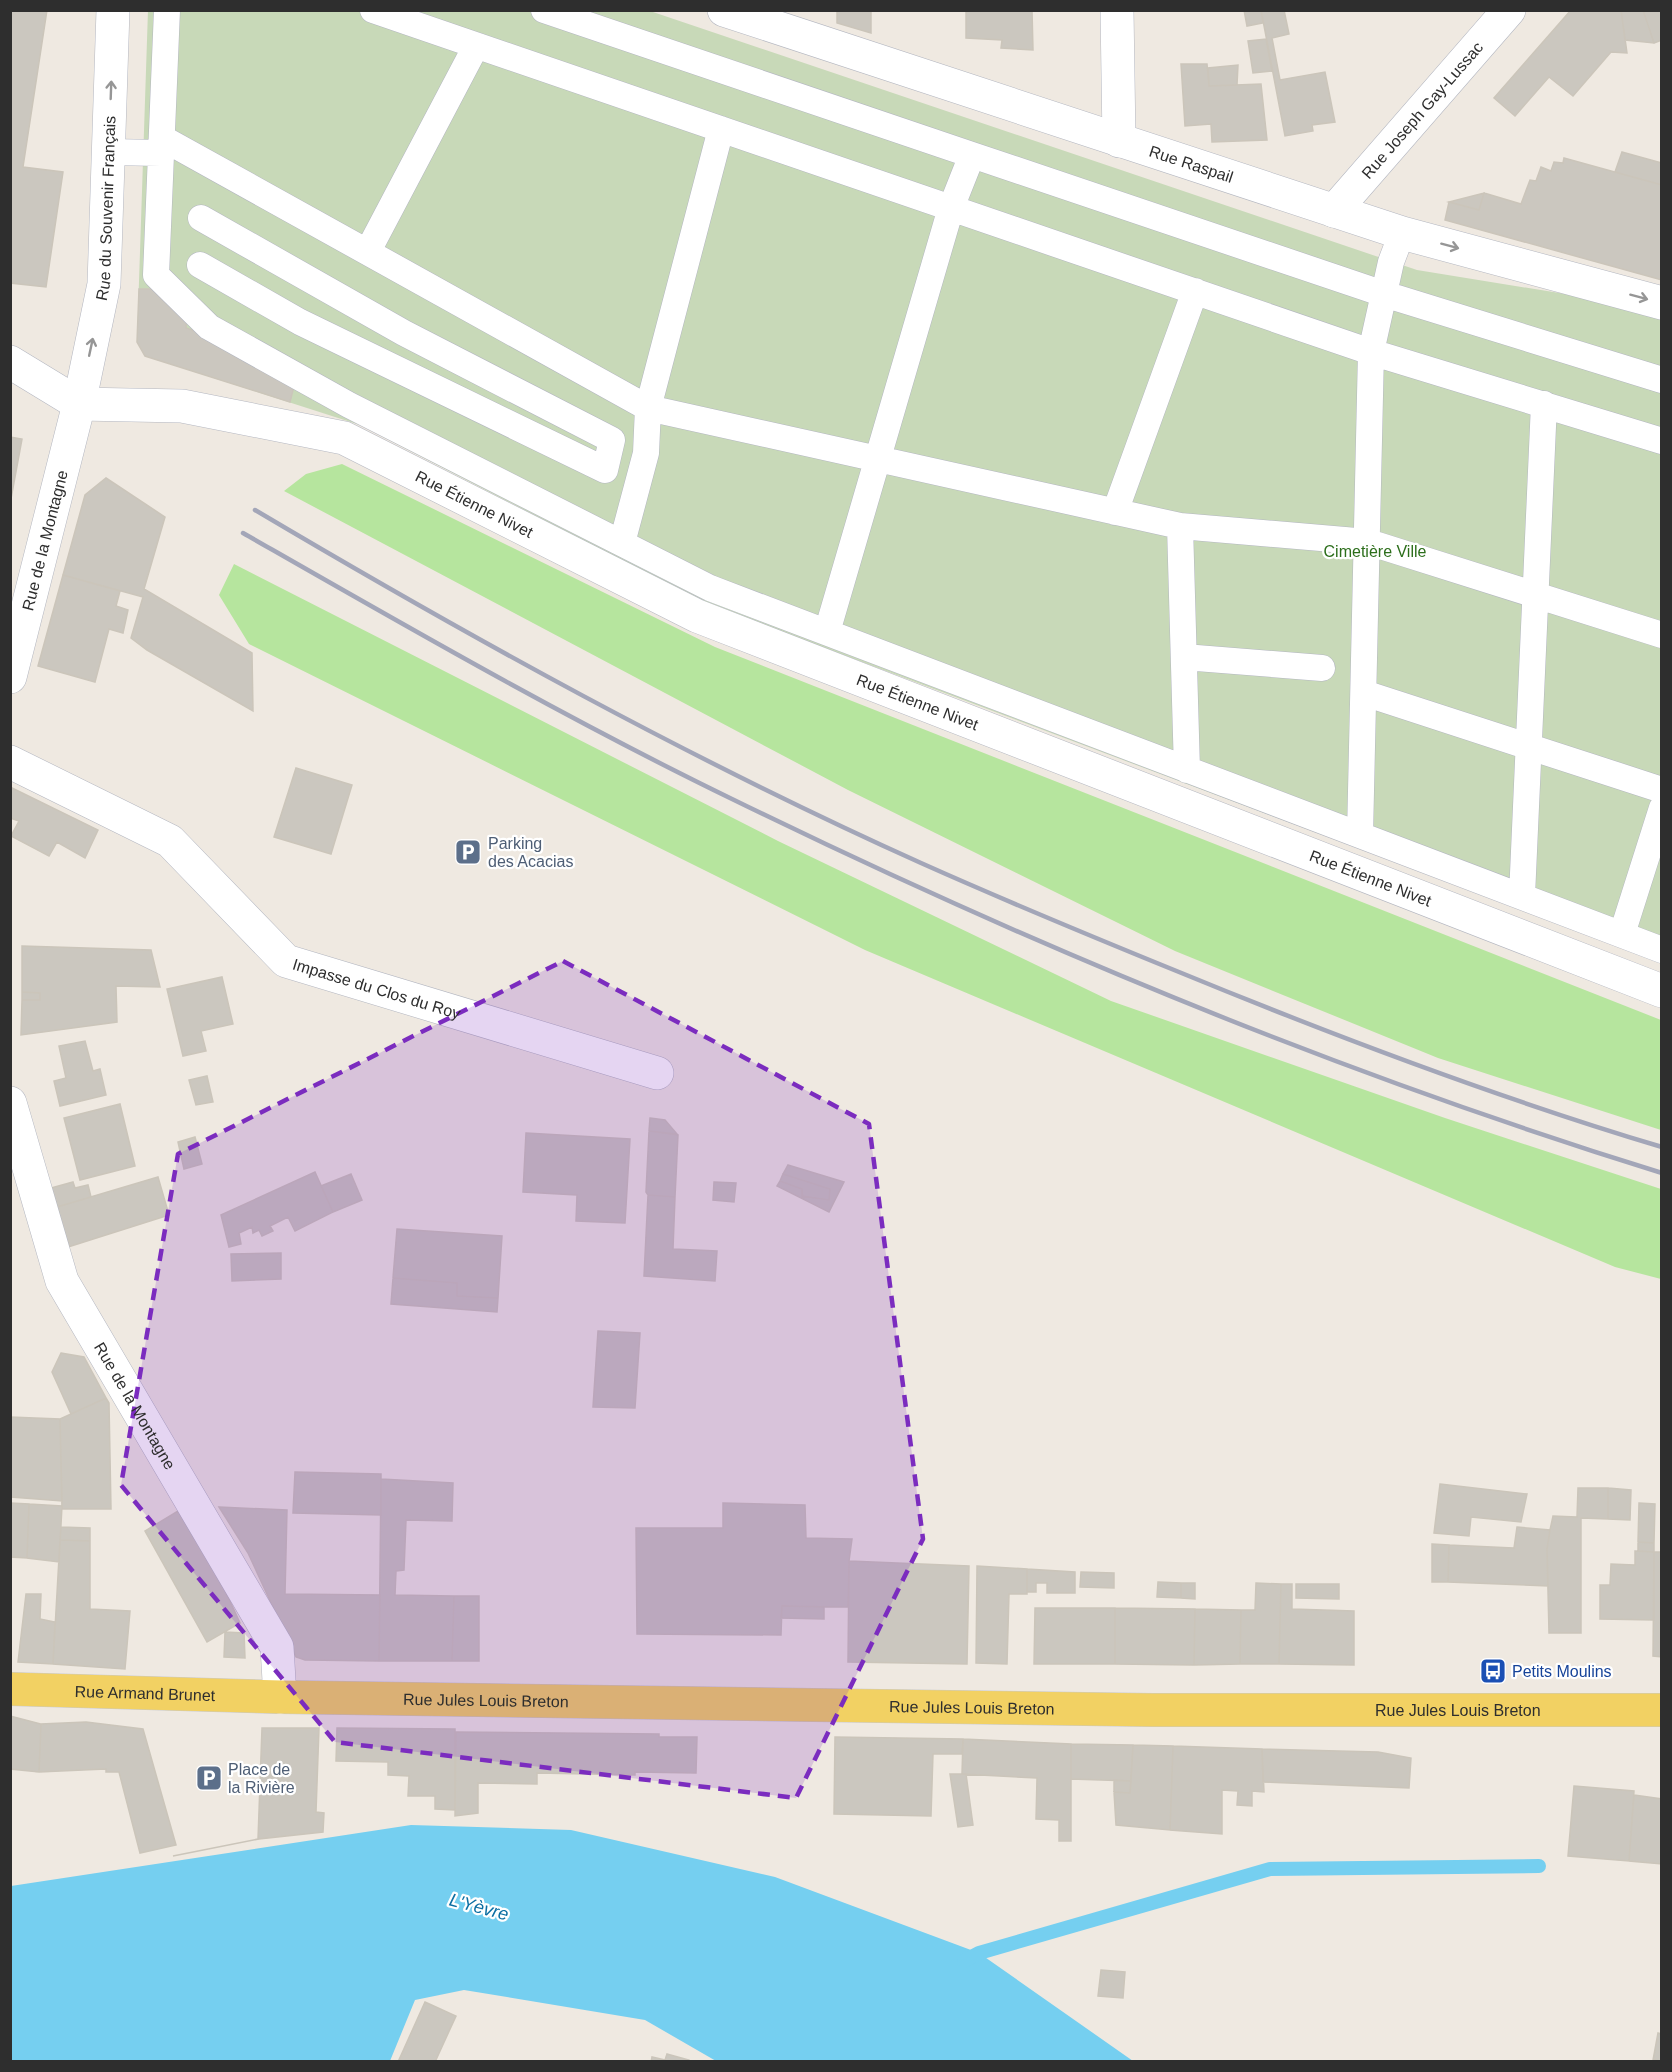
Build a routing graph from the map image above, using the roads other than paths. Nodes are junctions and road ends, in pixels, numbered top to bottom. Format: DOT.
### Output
graph roads {
  1 [pos="113,10"];
  2 [pos="167,10"];
  3 [pos="373,10"];
  4 [pos="544,10"];
  5 [pos="724,10"];
  6 [pos="1117,10"];
  7 [pos="1509,10"];
  8 [pos="476,46"];
  9 [pos="721,129"];
  10 [pos="1119,141"];
  11 [pos="162,146"];
  12 [pos="108,152"];
  13 [pos="972,155"];
  14 [pos="951,208"];
  15 [pos="1334,211"];
  16 [pos="201,218"];
  17 [pos="1402,233"];
  18 [pos="368,250"];
  19 [pos="200,265"];
  20 [pos="1195,291"];
  21 [pos="1384,294"];
  22 [pos="1662,303"];
  23 [pos="1371,352"];
  24 [pos="10,362"];
  25 [pos="1662,380"];
  26 [pos="80,404"];
  27 [pos="1544,405"];
  28 [pos="648,408"];
  29 [pos="612,440"];
  30 [pos="1662,441"];
  31 [pos="878,459"];
  32 [pos="1115,512"];
  33 [pos="1180,526"];
  34 [pos="1368,542"];
  35 [pos="622,543"];
  36 [pos="24,574"];
  37 [pos="1535,595"];
  38 [pos="827,633"];
  39 [pos="1662,635"];
  40 [pos="1184,657"];
  41 [pos="1322,668"];
  42 [pos="10,677"];
  43 [pos="1364,693"];
  44 [pos="1528,747"];
  45 [pos="10,762"];
  46 [pos="1187,770"];
  47 [pos="1662,790"];
  48 [pos="1662,808"];
  49 [pos="1360,835"];
  50 [pos="1522,896"];
  51 [pos="1622,934"];
  52 [pos="1662,950"];
  53 [pos="1662,991"];
  54 [pos="657,1073"];
  55 [pos="10,1103"];
  56 [pos="10,1689"];
  57 [pos="280,1697"];
  58 [pos="1662,1710"];
  12 -- 1 [label="street, Rue du Souvenir Français, one-way"];
  2 -- 11 [label="lane"];
  3 -- 8 [label="lane"];
  4 -- 13 [label="lane"];
  5 -- 10 [label="street, Rue Raspail"];
  6 -- 10 [label="street"];
  7 -- 15 [label="street, Rue Joseph Gay-Lussac"];
  8 -- 9 [label="lane"];
  8 -- 18 [label="lane"];
  9 -- 14 [label="lane"];
  9 -- 28 [label="lane"];
  10 -- 15 [label="street, Rue Raspail"];
  11 -- 12 [label="lane"];
  11 -- 18 [label="lane"];
  11 -- 35 [label="lane"];
  26 -- 12 [label="street, Rue du Souvenir Français, one-way"];
  13 -- 14 [label="lane"];
  13 -- 21 [label="lane"];
  14 -- 20 [label="lane"];
  14 -- 31 [label="lane"];
  15 -- 17 [label="street, Rue Raspail"];
  16 -- 29 [label="lane"];
  17 -- 21 [label="lane"];
  17 -- 22 [label="street, Rue Raspail, one-way"];
  18 -- 28 [label="lane"];
  19 -- 29 [label="lane"];
  20 -- 23 [label="lane"];
  20 -- 32 [label="lane"];
  21 -- 23 [label="lane"];
  21 -- 25 [label="lane"];
  23 -- 27 [label="lane"];
  23 -- 34 [label="lane"];
  24 -- 26 [label="street"];
  26 -- 36 [label="street, Rue de la Montagne"];
  26 -- 53 [label="street, Rue Étienne Nivet"];
  27 -- 30 [label="lane"];
  27 -- 37 [label="lane"];
  28 -- 29 [label="lane"];
  28 -- 31 [label="lane"];
  28 -- 35 [label="lane"];
  31 -- 32 [label="lane"];
  31 -- 38 [label="lane"];
  32 -- 33 [label="lane"];
  33 -- 34 [label="lane"];
  33 -- 40 [label="lane"];
  34 -- 37 [label="lane"];
  34 -- 43 [label="lane"];
  35 -- 38 [label="lane"];
  36 -- 42 [label="street, Rue de la Montagne"];
  37 -- 39 [label="lane"];
  37 -- 44 [label="lane"];
  38 -- 46 [label="lane"];
  40 -- 41 [label="lane"];
  40 -- 46 [label="lane"];
  43 -- 44 [label="lane"];
  43 -- 49 [label="lane"];
  44 -- 47 [label="lane"];
  44 -- 50 [label="lane"];
  45 -- 54 [label="street, Impasse du Clos du Roy"];
  46 -- 49 [label="lane"];
  48 -- 51 [label="lane"];
  49 -- 50 [label="lane"];
  50 -- 51 [label="lane"];
  51 -- 52 [label="lane"];
  55 -- 57 [label="street, Rue de la Montagne"];
  56 -- 57 [label="main road, Rue Armand Brunet"];
  57 -- 58 [label="main road, Rue Jules Louis Breton"];
}
